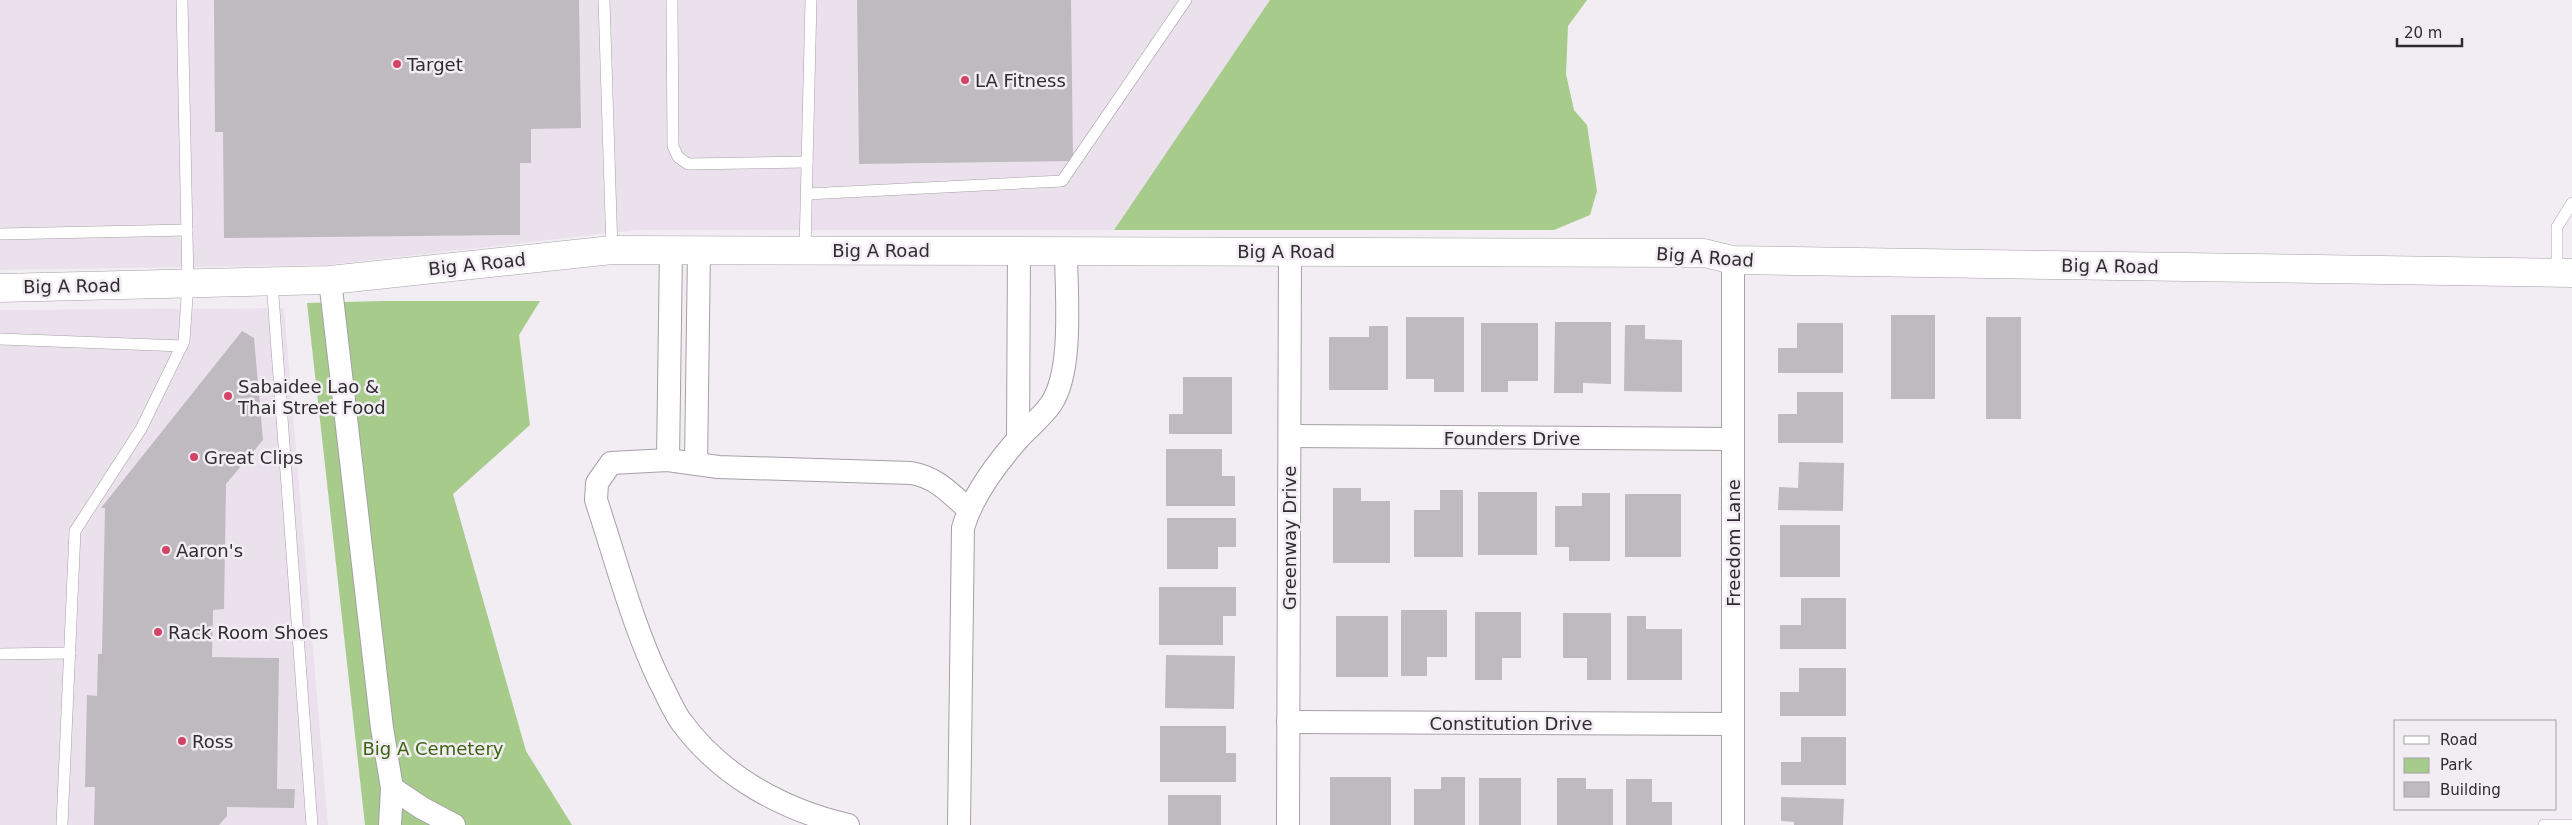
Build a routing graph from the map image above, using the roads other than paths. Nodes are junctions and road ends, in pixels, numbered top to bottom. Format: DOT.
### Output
graph roads {
  1 [pos="182,0"];
  2 [pos="604,0"];
  3 [pos="672,0"];
  4 [pos="810,0"];
  5 [pos="1186,0"];
  6 [pos="807,162"];
  7 [pos="807,194"];
  8 [pos="2572,203"];
  9 [pos="187,230"];
  10 [pos="0,234"];
  11 [pos="612,250"];
  12 [pos="671,250"];
  13 [pos="699,250"];
  14 [pos="805,250"];
  15 [pos="1019,250"];
  16 [pos="1066,250"];
  17 [pos="1290,250"];
  18 [pos="1733,260"];
  19 [pos="2565,273"];
  20 [pos="330,280"];
  21 [pos="272,282"];
  22 [pos="188,284"];
  23 [pos="0,288"];
  24 [pos="0,339"];
  25 [pos="182,346"];
  26 [pos="1290,436"];
  27 [pos="1018,439"];
  28 [pos="1733,439"];
  29 [pos="668,460"];
  30 [pos="696,463"];
  31 [pos="968,509"];
  32 [pos="70,653"];
  33 [pos="0,654"];
  34 [pos="1288,722"];
  35 [pos="1733,724"];
  36 [pos="392,788"];
  37 [pos="62,825"];
  38 [pos="312,825"];
  39 [pos="390,825"];
  40 [pos="454,825"];
  41 [pos="848,825"];
  42 [pos="959,825"];
  43 [pos="1288,825"];
  44 [pos="1733,825"];
  45 [pos="2544,825"];
  46 [pos="2572,825"];
  1 -- 9 [label="lane"];
  2 -- 11 [label="lane"];
  3 -- 6 [label="lane"];
  4 -- 6 [label="lane"];
  5 -- 7 [label="lane"];
  6 -- 7 [label="lane"];
  7 -- 14 [label="lane"];
  8 -- 19 [label="lane"];
  9 -- 10 [label="lane"];
  9 -- 22 [label="lane"];
  11 -- 12 [label="street, Big A Road"];
  11 -- 20 [label="street, Big A Road"];
  12 -- 13 [label="street, Big A Road"];
  12 -- 29 [label="street"];
  13 -- 14 [label="street, Big A Road"];
  13 -- 30 [label="street"];
  14 -- 15 [label="street, Big A Road"];
  15 -- 16 [label="street, Big A Road"];
  15 -- 27 [label="street"];
  16 -- 17 [label="street, Big A Road"];
  16 -- 27 [label="street"];
  17 -- 18 [label="street, Big A Road"];
  17 -- 26 [label="street, Greenway Drive"];
  18 -- 19 [label="street, Big A Road"];
  18 -- 28 [label="street, Freedom Lane"];
  20 -- 21 [label="street, Big A Road"];
  20 -- 36 [label="street"];
  21 -- 22 [label="street, Big A Road"];
  21 -- 38 [label="lane"];
  22 -- 23 [label="street, Big A Road"];
  22 -- 25 [label="lane"];
  24 -- 25 [label="lane"];
  25 -- 32 [label="lane"];
  26 -- 28 [label="street, Founders Drive"];
  26 -- 34 [label="street, Greenway Drive"];
  27 -- 31 [label="street"];
  28 -- 35 [label="street, Freedom Lane"];
  29 -- 30 [label="street"];
  29 -- 41 [label="street"];
  30 -- 31 [label="street"];
  31 -- 42 [label="street"];
  32 -- 33 [label="lane"];
  32 -- 37 [label="lane"];
  34 -- 35 [label="street, Constitution Drive"];
  34 -- 43 [label="street, Greenway Drive"];
  35 -- 44 [label="street, Freedom Lane"];
  36 -- 39 [label="street"];
  36 -- 40 [label="street"];
  45 -- 46 [label="lane"];
}
